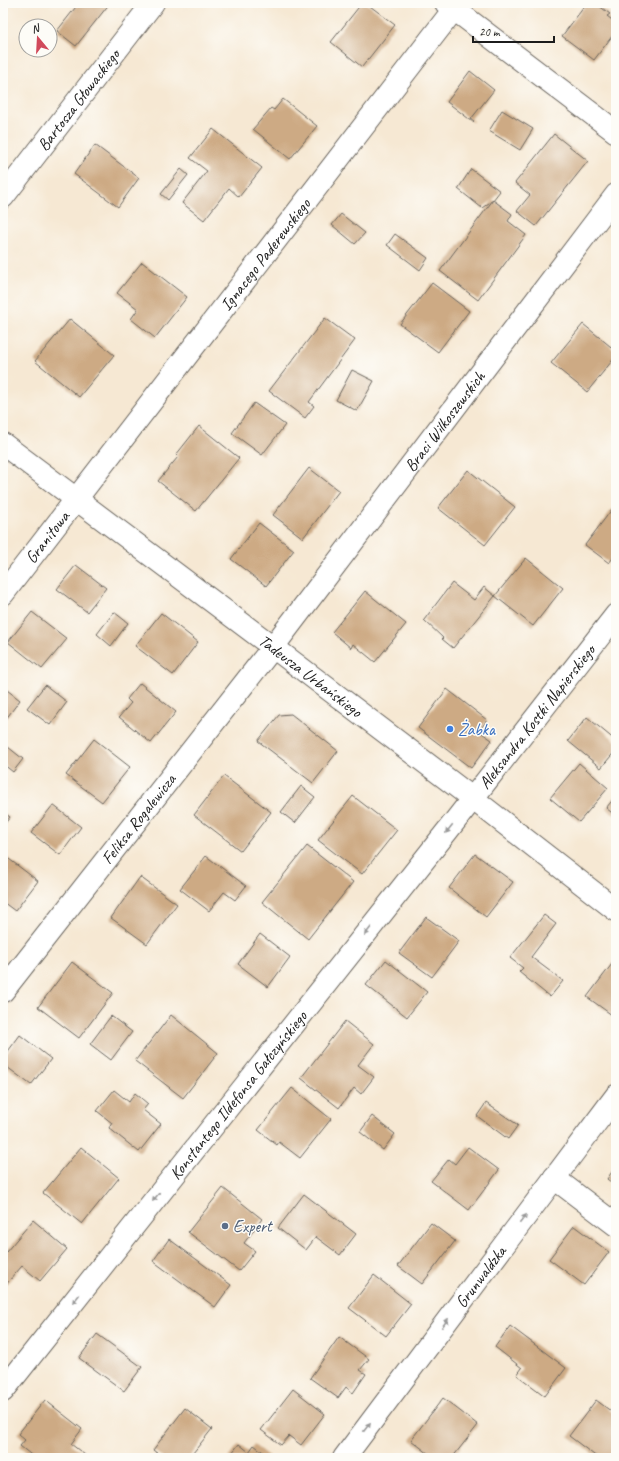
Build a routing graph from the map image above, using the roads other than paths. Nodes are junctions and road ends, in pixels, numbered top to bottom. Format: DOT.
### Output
graph roads {
  1 [pos="153,3"];
  2 [pos="450,6"];
  3 [pos="616,132"];
  4 [pos="616,195"];
  5 [pos="3,197"];
  6 [pos="3,444"];
  7 [pos="77,500"];
  8 [pos="3,594"];
  9 [pos="616,615"];
  10 [pos="274,646"];
  11 [pos="472,798"];
  12 [pos="616,910"];
  13 [pos="3,991"];
  14 [pos="616,1096"];
  15 [pos="554,1178"];
  16 [pos="616,1225"];
  17 [pos="3,1391"];
  18 [pos="344,1458"];
  1 -- 5 [label="street, Bartosza Głowackiego"];
  2 -- 3 [label="street"];
  2 -- 7 [label="street, Ignacego Paderewskiego"];
  4 -- 10 [label="street, Braci Wilkoszewskich"];
  6 -- 7 [label="street, Tadeusza Urbańskiego"];
  7 -- 8 [label="street, Granitowa"];
  7 -- 10 [label="street, Tadeusza Urbańskiego"];
  9 -- 11 [label="street, Aleksandra Kostki Napierskiego"];
  10 -- 11 [label="street, Tadeusza Urbańskiego"];
  10 -- 13 [label="street, Feliksa Rogalewicza"];
  11 -- 12 [label="street, Tadeusza Urbańskiego"];
  11 -- 17 [label="street, Konstantego Ildefonsa Gałczyńskiego, one-way"];
  14 -- 15 [label="street, Grunwaldzka"];
  15 -- 16 [label="street"];
  18 -- 15 [label="street, Grunwaldzka, one-way"];
}
